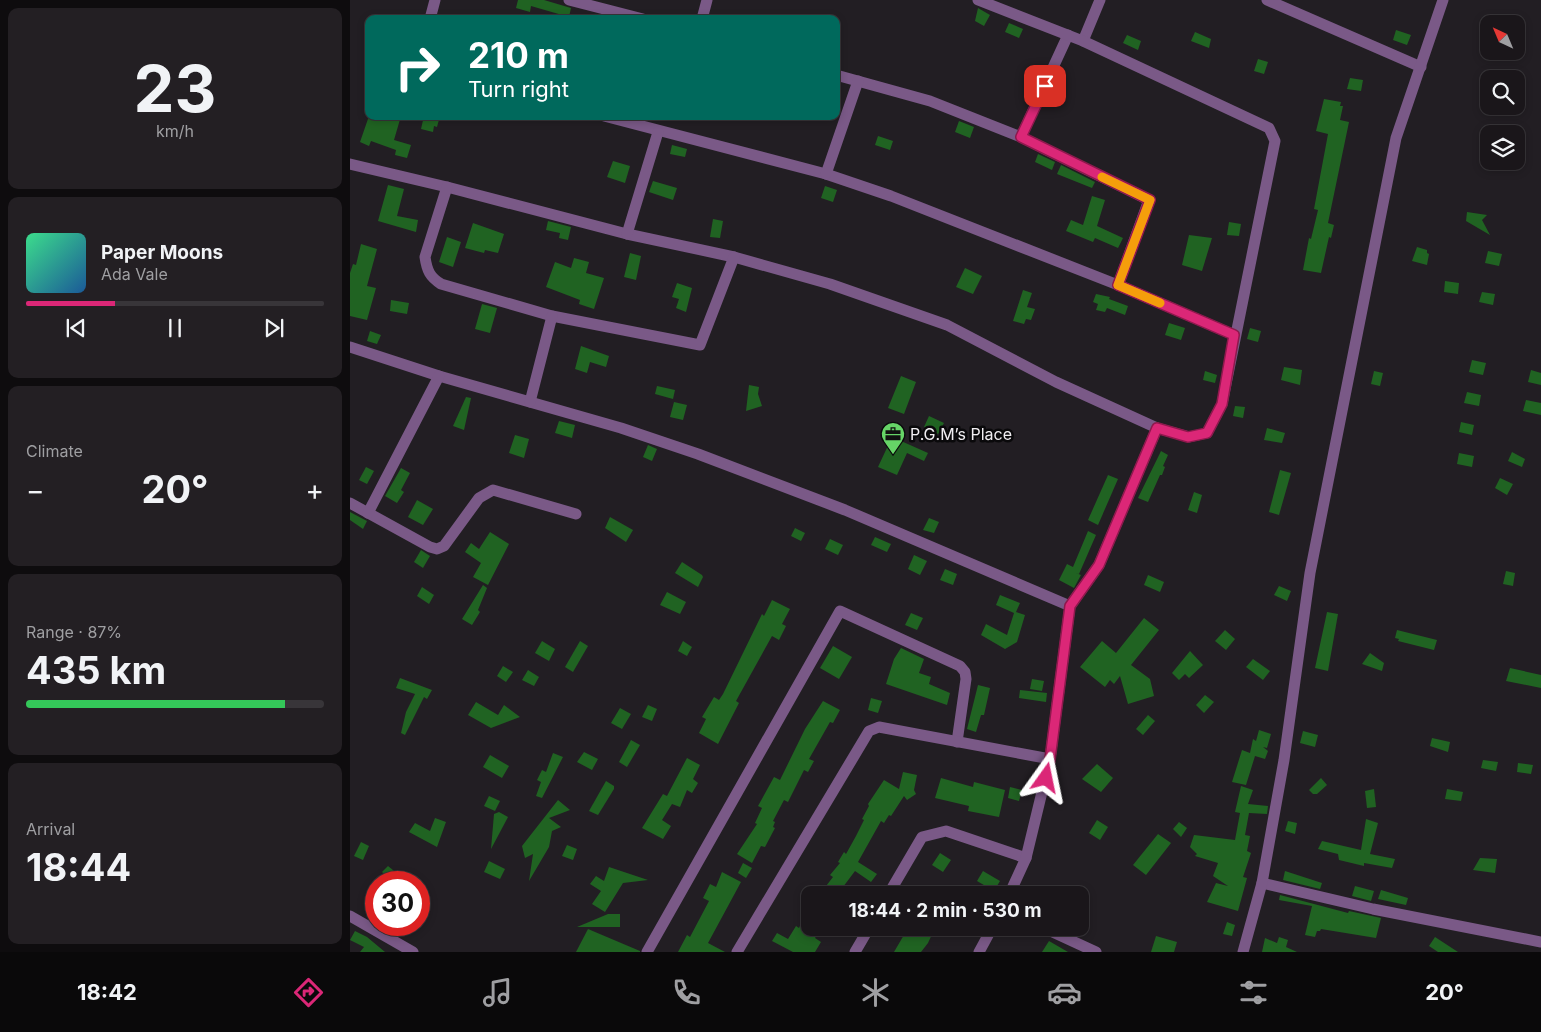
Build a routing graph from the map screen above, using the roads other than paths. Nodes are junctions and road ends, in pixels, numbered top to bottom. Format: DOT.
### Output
graph roads {
  1 [pos="434,0"];
  2 [pos="568,0"];
  3 [pos="707,0"];
  4 [pos="978,0"];
  5 [pos="1100,0"];
  6 [pos="1267,0"];
  7 [pos="1443,0"];
  8 [pos="431,15"];
  9 [pos="628,15"];
  10 [pos="703,15"];
  11 [pos="1068,35"];
  12 [pos="1083,41"];
  13 [pos="1422,67"];
  14 [pos="840,76"];
  15 [pos="858,81"];
  16 [pos="618,120"];
  17 [pos="658,132"];
  18 [pos="1021,137"];
  19 [pos="350,164"];
  20 [pos="826,174"];
  21 [pos="447,187"];
  22 [pos="627,234"];
  23 [pos="734,257"];
  24 [pos="1118,285"];
  25 [pos="552,316"];
  26 [pos="1234,335"];
  27 [pos="350,347"];
  28 [pos="440,376"];
  29 [pos="530,402"];
  30 [pos="1157,428"];
  31 [pos="350,503"];
  32 [pos="368,513"];
  33 [pos="576,514"];
  34 [pos="1070,606"];
  35 [pos="957,742"];
  36 [pos="1050,759"];
  37 [pos="1026,858"];
  38 [pos="1262,883"];
  39 [pos="893,886"];
  40 [pos="1013,886"];
  41 [pos="350,916"];
  42 [pos="864,936"];
  43 [pos="988,936"];
  44 [pos="1061,936"];
  45 [pos="1541,942"];
  46 [pos="413,952"];
  47 [pos="647,952"];
  48 [pos="737,952"];
  49 [pos="855,952"];
  50 [pos="979,952"];
  51 [pos="1096,952"];
  52 [pos="1243,952"];
  1 -- 8 [label="street"];
  2 -- 9 [label="street"];
  3 -- 10 [label="street"];
  4 -- 11 [label="street"];
  5 -- 12 [label="street"];
  6 -- 13 [label="street"];
  7 -- 13 [label="street"];
  11 -- 12 [label="street"];
  11 -- 18 [label="street"];
  12 -- 26 [label="street"];
  13 -- 38 [label="street"];
  14 -- 15 [label="street"];
  15 -- 18 [label="street"];
  15 -- 20 [label="street"];
  16 -- 17 [label="street"];
  17 -- 20 [label="street"];
  17 -- 22 [label="street"];
  18 -- 24 [label="street"];
  19 -- 21 [label="street"];
  20 -- 24 [label="street"];
  21 -- 22 [label="street"];
  21 -- 25 [label="street"];
  22 -- 23 [label="street"];
  23 -- 25 [label="street"];
  23 -- 30 [label="street"];
  24 -- 26 [label="street"];
  25 -- 29 [label="street"];
  26 -- 30 [label="street"];
  27 -- 28 [label="street"];
  28 -- 29 [label="street"];
  28 -- 32 [label="street"];
  29 -- 34 [label="street"];
  30 -- 34 [label="street"];
  31 -- 32 [label="street"];
  32 -- 33 [label="street"];
  34 -- 36 [label="street"];
  35 -- 36 [label="street"];
  35 -- 47 [label="street"];
  35 -- 48 [label="street"];
  36 -- 37 [label="street"];
  37 -- 39 [label="street"];
  37 -- 40 [label="street"];
  38 -- 45 [label="street"];
  38 -- 52 [label="street"];
  41 -- 46 [label="street"];
  42 -- 49 [label="street"];
  43 -- 50 [label="street"];
  44 -- 51 [label="street"];
}
